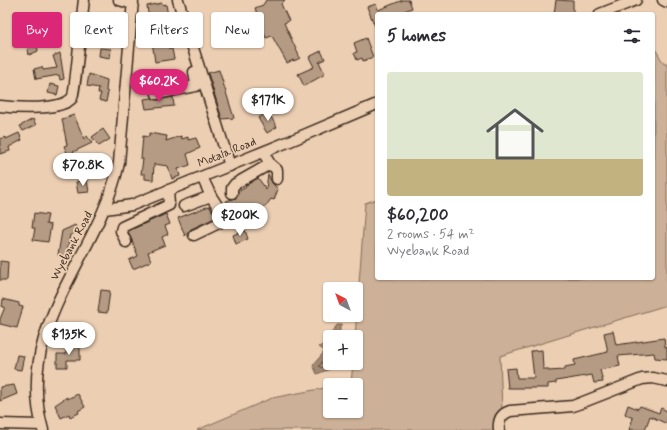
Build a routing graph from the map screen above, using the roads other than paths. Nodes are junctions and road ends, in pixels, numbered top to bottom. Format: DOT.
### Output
graph roads {
  1 [pos="84,0"];
  2 [pos="119,0"];
  3 [pos="171,0"];
  4 [pos="178,0"];
  5 [pos="636,0"];
  6 [pos="662,0"];
  7 [pos="133,2"];
  8 [pos="667,2"];
  9 [pos="605,12"];
  10 [pos="157,94"];
  11 [pos="375,105"];
  12 [pos="0,106"];
  13 [pos="263,152"];
  14 [pos="270,164"];
  15 [pos="230,166"];
  16 [pos="202,177"];
  17 [pos="277,180"];
  18 [pos="168,190"];
  19 [pos="232,193"];
  20 [pos="211,196"];
  21 [pos="184,206"];
  22 [pos="105,209"];
  23 [pos="194,235"];
  24 [pos="126,242"];
  25 [pos="667,381"];
  26 [pos="0,424"];
  27 [pos="42,427"];
  28 [pos="499,430"];
  1 -- 12 [label="street"];
  2 -- 7 [label="street"];
  3 -- 10 [label="street"];
  4 -- 15 [label="street"];
  5 -- 9 [label="street"];
  6 -- 8 [label="street"];
  7 -- 22 [label="street, Wyebank Road"];
  11 -- 13 [label="street, Motala Road"];
  13 -- 14 [label="street"];
  13 -- 15 [label="street, Motala Road"];
  14 -- 17 [label="street"];
  14 -- 19 [label="street"];
  15 -- 16 [label="street, Motala Road"];
  16 -- 18 [label="street, Motala Road"];
  16 -- 20 [label="street"];
  18 -- 22 [label="street, Motala Road"];
  18 -- 24 [label="street"];
  20 -- 21 [label="street"];
  20 -- 23 [label="street"];
  22 -- 27 [label="street, Wyebank Road"];
  25 -- 28 [label="street"];
  26 -- 27 [label="street"];
}
